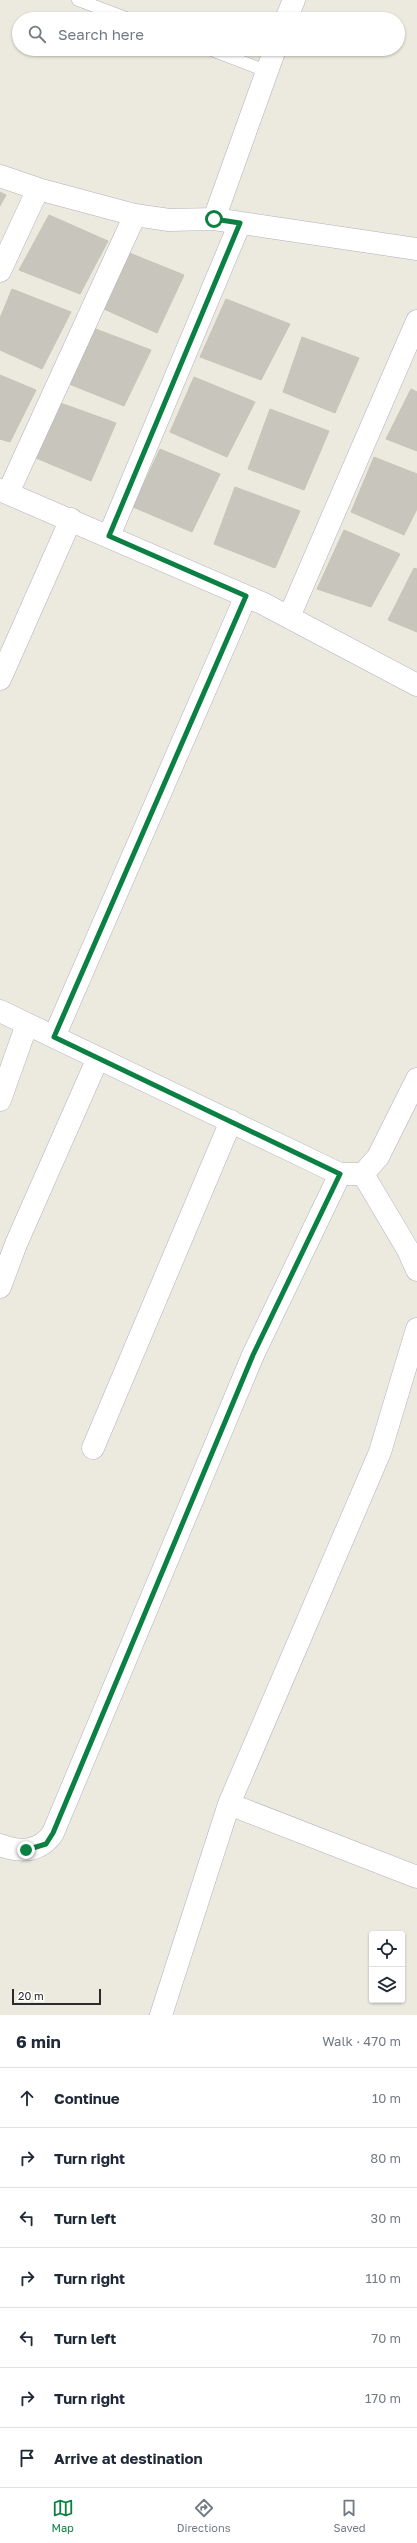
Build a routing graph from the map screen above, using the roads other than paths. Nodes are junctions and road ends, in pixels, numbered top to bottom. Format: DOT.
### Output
graph roads {
  1 [pos="78,0"];
  2 [pos="294,0"];
  3 [pos="110,12"];
  4 [pos="289,12"];
  5 [pos="227,56"];
  6 [pos="272,56"];
  7 [pos="266,71"];
  8 [pos="0,176"];
  9 [pos="38,189"];
  10 [pos="134,215"];
  11 [pos="214,219"];
  12 [pos="240,223"];
  13 [pos="417,249"];
  14 [pos="0,271"];
  15 [pos="417,321"];
  16 [pos="4,491"];
  17 [pos="71,519"];
  18 [pos="109,536"];
  19 [pos="246,596"];
  20 [pos="289,617"];
  21 [pos="0,679"];
  22 [pos="417,685"];
  23 [pos="0,1010"];
  24 [pos="27,1024"];
  25 [pos="54,1037"];
  26 [pos="98,1058"];
  27 [pos="417,1079"];
  28 [pos="0,1100"];
  29 [pos="231,1122"];
  30 [pos="340,1174"];
  31 [pos="363,1174"];
  32 [pos="417,1270"];
  33 [pos="0,1287"];
  34 [pos="417,1329"];
  35 [pos="92,1448"];
  36 [pos="229,1804"];
  37 [pos="0,1845"];
  38 [pos="417,1877"];
  39 [pos="161,2015"];
  1 -- 3 [label="lane"];
  2 -- 4 [label="street"];
  5 -- 7 [label="lane"];
  6 -- 7 [label="street"];
  7 -- 11 [label="street"];
  8 -- 9 [label="street"];
  9 -- 10 [label="street"];
  9 -- 14 [label="street"];
  10 -- 11 [label="street"];
  10 -- 16 [label="street"];
  11 -- 12 [label="street"];
  12 -- 13 [label="street"];
  12 -- 18 [label="street"];
  15 -- 20 [label="street"];
  16 -- 17 [label="street"];
  17 -- 18 [label="street"];
  17 -- 21 [label="street"];
  18 -- 19 [label="street"];
  19 -- 20 [label="street"];
  19 -- 25 [label="street"];
  20 -- 22 [label="street"];
  23 -- 24 [label="street"];
  24 -- 25 [label="street"];
  24 -- 28 [label="street"];
  25 -- 26 [label="street"];
  26 -- 29 [label="street"];
  26 -- 33 [label="street"];
  27 -- 31 [label="street"];
  29 -- 30 [label="street"];
  29 -- 35 [label="street"];
  30 -- 31 [label="street"];
  30 -- 37 [label="street"];
  31 -- 32 [label="street"];
  34 -- 36 [label="street"];
  36 -- 38 [label="street"];
  36 -- 39 [label="street"];
}
